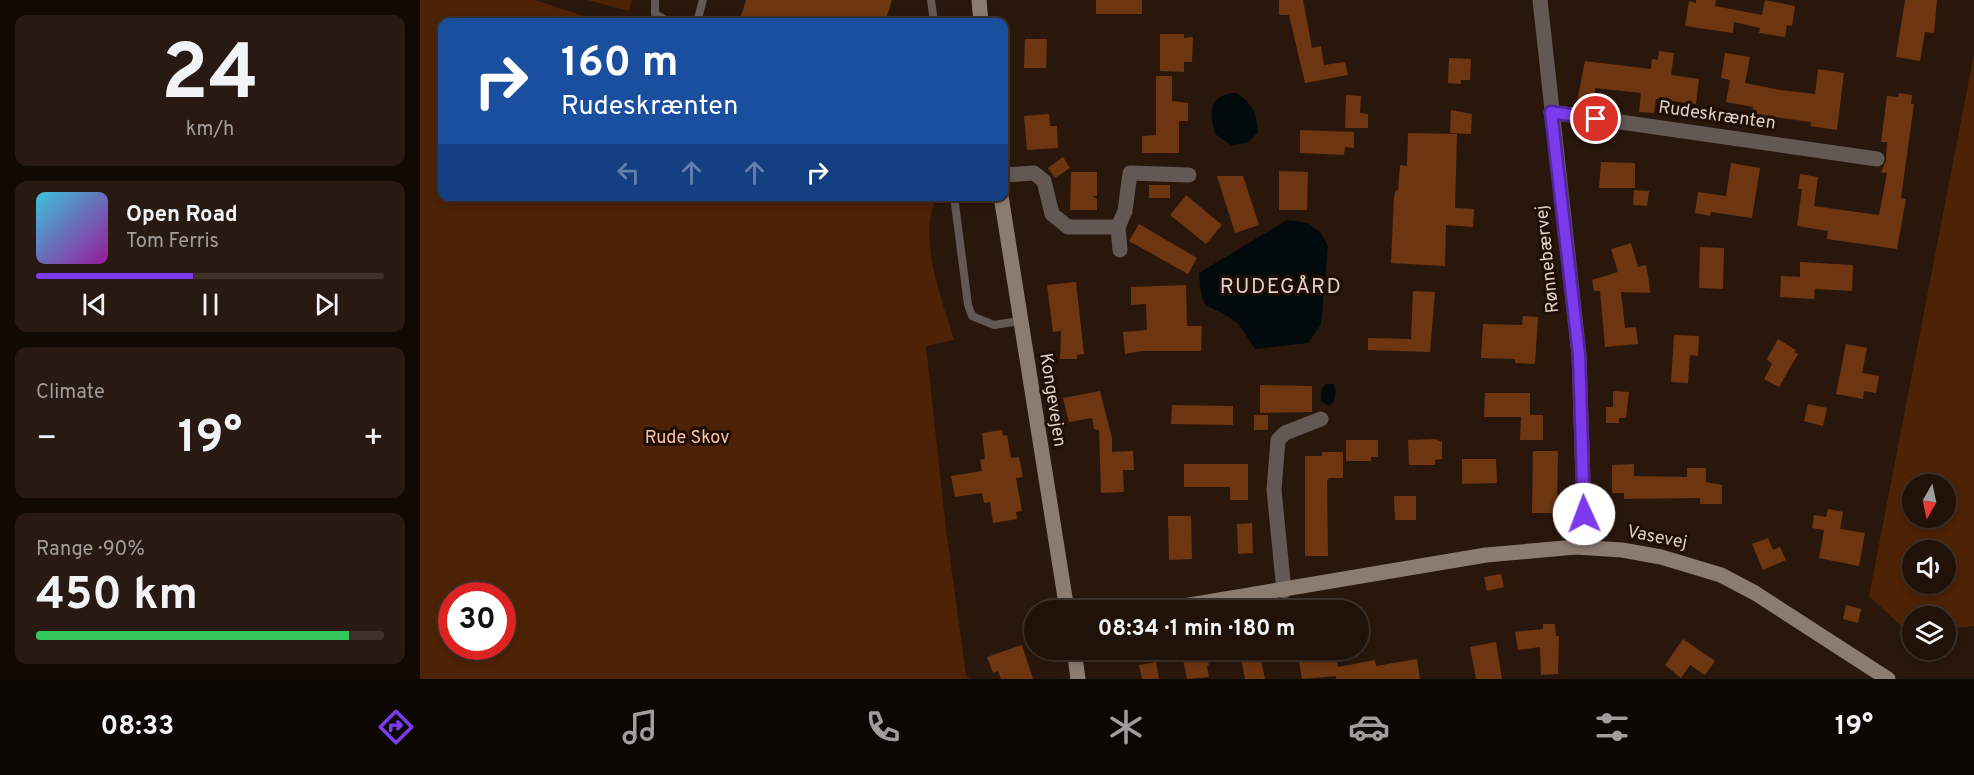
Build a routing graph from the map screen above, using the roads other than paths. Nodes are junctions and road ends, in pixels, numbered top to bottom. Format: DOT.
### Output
graph roads {
  1 [pos="655,0"];
  2 [pos="703,0"];
  3 [pos="931,0"];
  4 [pos="979,0"];
  5 [pos="1540,0"];
  6 [pos="662,18"];
  7 [pos="698,18"];
  8 [pos="933,18"];
  9 [pos="981,18"];
  10 [pos="1551,112"];
  11 [pos="1877,159"];
  12 [pos="1008,175"];
  13 [pos="1189,175"];
  14 [pos="955,201"];
  15 [pos="1002,201"];
  16 [pos="1118,227"];
  17 [pos="1120,250"];
  18 [pos="1019,321"];
  19 [pos="1321,419"];
  20 [pos="1584,514"];
  21 [pos="1284,591"];
  22 [pos="1065,600"];
  23 [pos="1225,600"];
  24 [pos="1075,660"];
  25 [pos="1078,679"];
  26 [pos="1888,679"];
  1 -- 6 [label="lane"];
  2 -- 7 [label="lane"];
  3 -- 8 [label="lane"];
  4 -- 9 [label="street"];
  5 -- 10 [label="street, Rønnebærvej"];
  10 -- 11 [label="street, Rudeskrænten"];
  10 -- 20 [label="street, Rønnebærvej"];
  12 -- 16 [label="street"];
  13 -- 16 [label="street"];
  14 -- 18 [label="lane"];
  15 -- 18 [label="street, Kongevejen"];
  16 -- 17 [label="street"];
  18 -- 22 [label="street, Kongevejen"];
  19 -- 21 [label="street"];
  21 -- 23 [label="street, Vasevej"];
  21 -- 26 [label="street, Vasevej"];
  24 -- 25 [label="street"];
}
